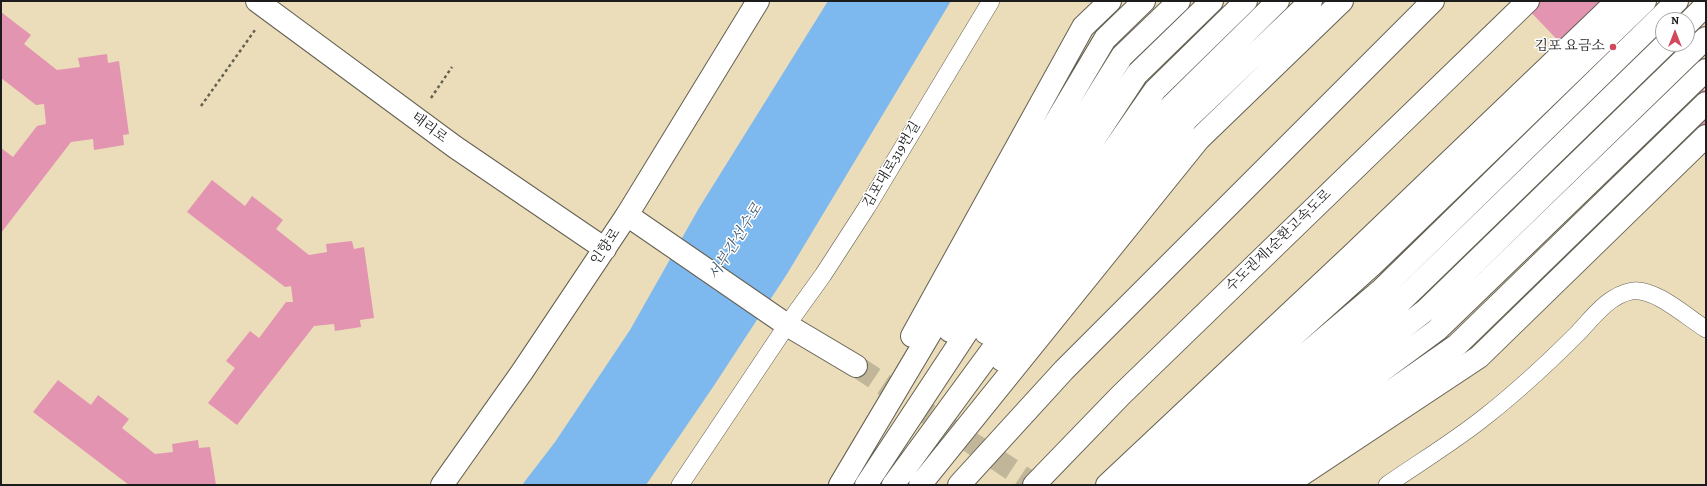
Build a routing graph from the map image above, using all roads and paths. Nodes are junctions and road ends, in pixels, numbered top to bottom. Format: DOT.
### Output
graph roads {
  1 [pos="758,1"];
  2 [pos="991,1"];
  3 [pos="1110,1"];
  4 [pos="1144,1"];
  5 [pos="1178,1"];
  6 [pos="1212,1"];
  7 [pos="1246,1"];
  8 [pos="1278,1"];
  9 [pos="1311,1"];
  10 [pos="1342,1"];
  11 [pos="1433,1"];
  12 [pos="1528,1"];
  13 [pos="1617,1"];
  14 [pos="1645,1"];
  15 [pos="1676,1"];
  16 [pos="268,4"];
  17 [pos="1706,5"];
  18 [pos="1695,16"];
  19 [pos="1706,38"];
  20 [pos="1658,52"];
  21 [pos="452,67"];
  22 [pos="1706,70"];
  23 [pos="1706,102"];
  24 [pos="201,106"];
  25 [pos="417,119"];
  26 [pos="1706,136"];
  27 [pos="627,216"];
  28 [pos="605,249"];
  29 [pos="787,325"];
  30 [pos="1706,329"];
  31 [pos="856,366"];
  32 [pos="442,485"];
  33 [pos="680,485"];
  34 [pos="828,485"];
  35 [pos="840,485"];
  36 [pos="853,485"];
  37 [pos="866,485"];
  38 [pos="880,485"];
  39 [pos="893,485"];
  40 [pos="906,485"];
  41 [pos="920,485"];
  42 [pos="959,485"];
  43 [pos="1034,485"];
  44 [pos="1107,485"];
  45 [pos="1127,485"];
  46 [pos="1152,485"];
  47 [pos="1176,485"];
  48 [pos="1200,485"];
  49 [pos="1227,485"];
  50 [pos="1257,485"];
  51 [pos="1286,485"];
  52 [pos="1387,485"];
  1 -- 27 [label="main road, 인향로"];
  2 -- 29 [label="lane, 김포대로319번길"];
  3 -- 34 [label="main road"];
  4 -- 35 [label="main road"];
  5 -- 36 [label="main road"];
  6 -- 37 [label="main road"];
  7 -- 38 [label="main road"];
  8 -- 39 [label="main road"];
  9 -- 40 [label="main road"];
  10 -- 41 [label="main road"];
  11 -- 42 [label="main road"];
  12 -- 43 [label="main road, 수도권제1순환고속도로"];
  13 -- 44 [label="main road"];
  14 -- 45 [label="main road"];
  15 -- 46 [label="main road"];
  16 -- 24 [label="path"];
  16 -- 25 [label="main road, 태리로"];
  17 -- 18 [label="main road"];
  19 -- 48 [label="main road"];
  20 -- 47 [label="main road"];
  21 -- 25 [label="path"];
  22 -- 49 [label="main road"];
  23 -- 50 [label="main road"];
  25 -- 28 [label="main road, 태리로"];
  26 -- 51 [label="main road"];
  27 -- 28 [label="main road, 인향로"];
  27 -- 29 [label="main road"];
  28 -- 32 [label="main road, 인향로"];
  29 -- 31 [label="main road"];
  29 -- 33 [label="lane, 김포대로319번길"];
  30 -- 52 [label="lane"];
}
